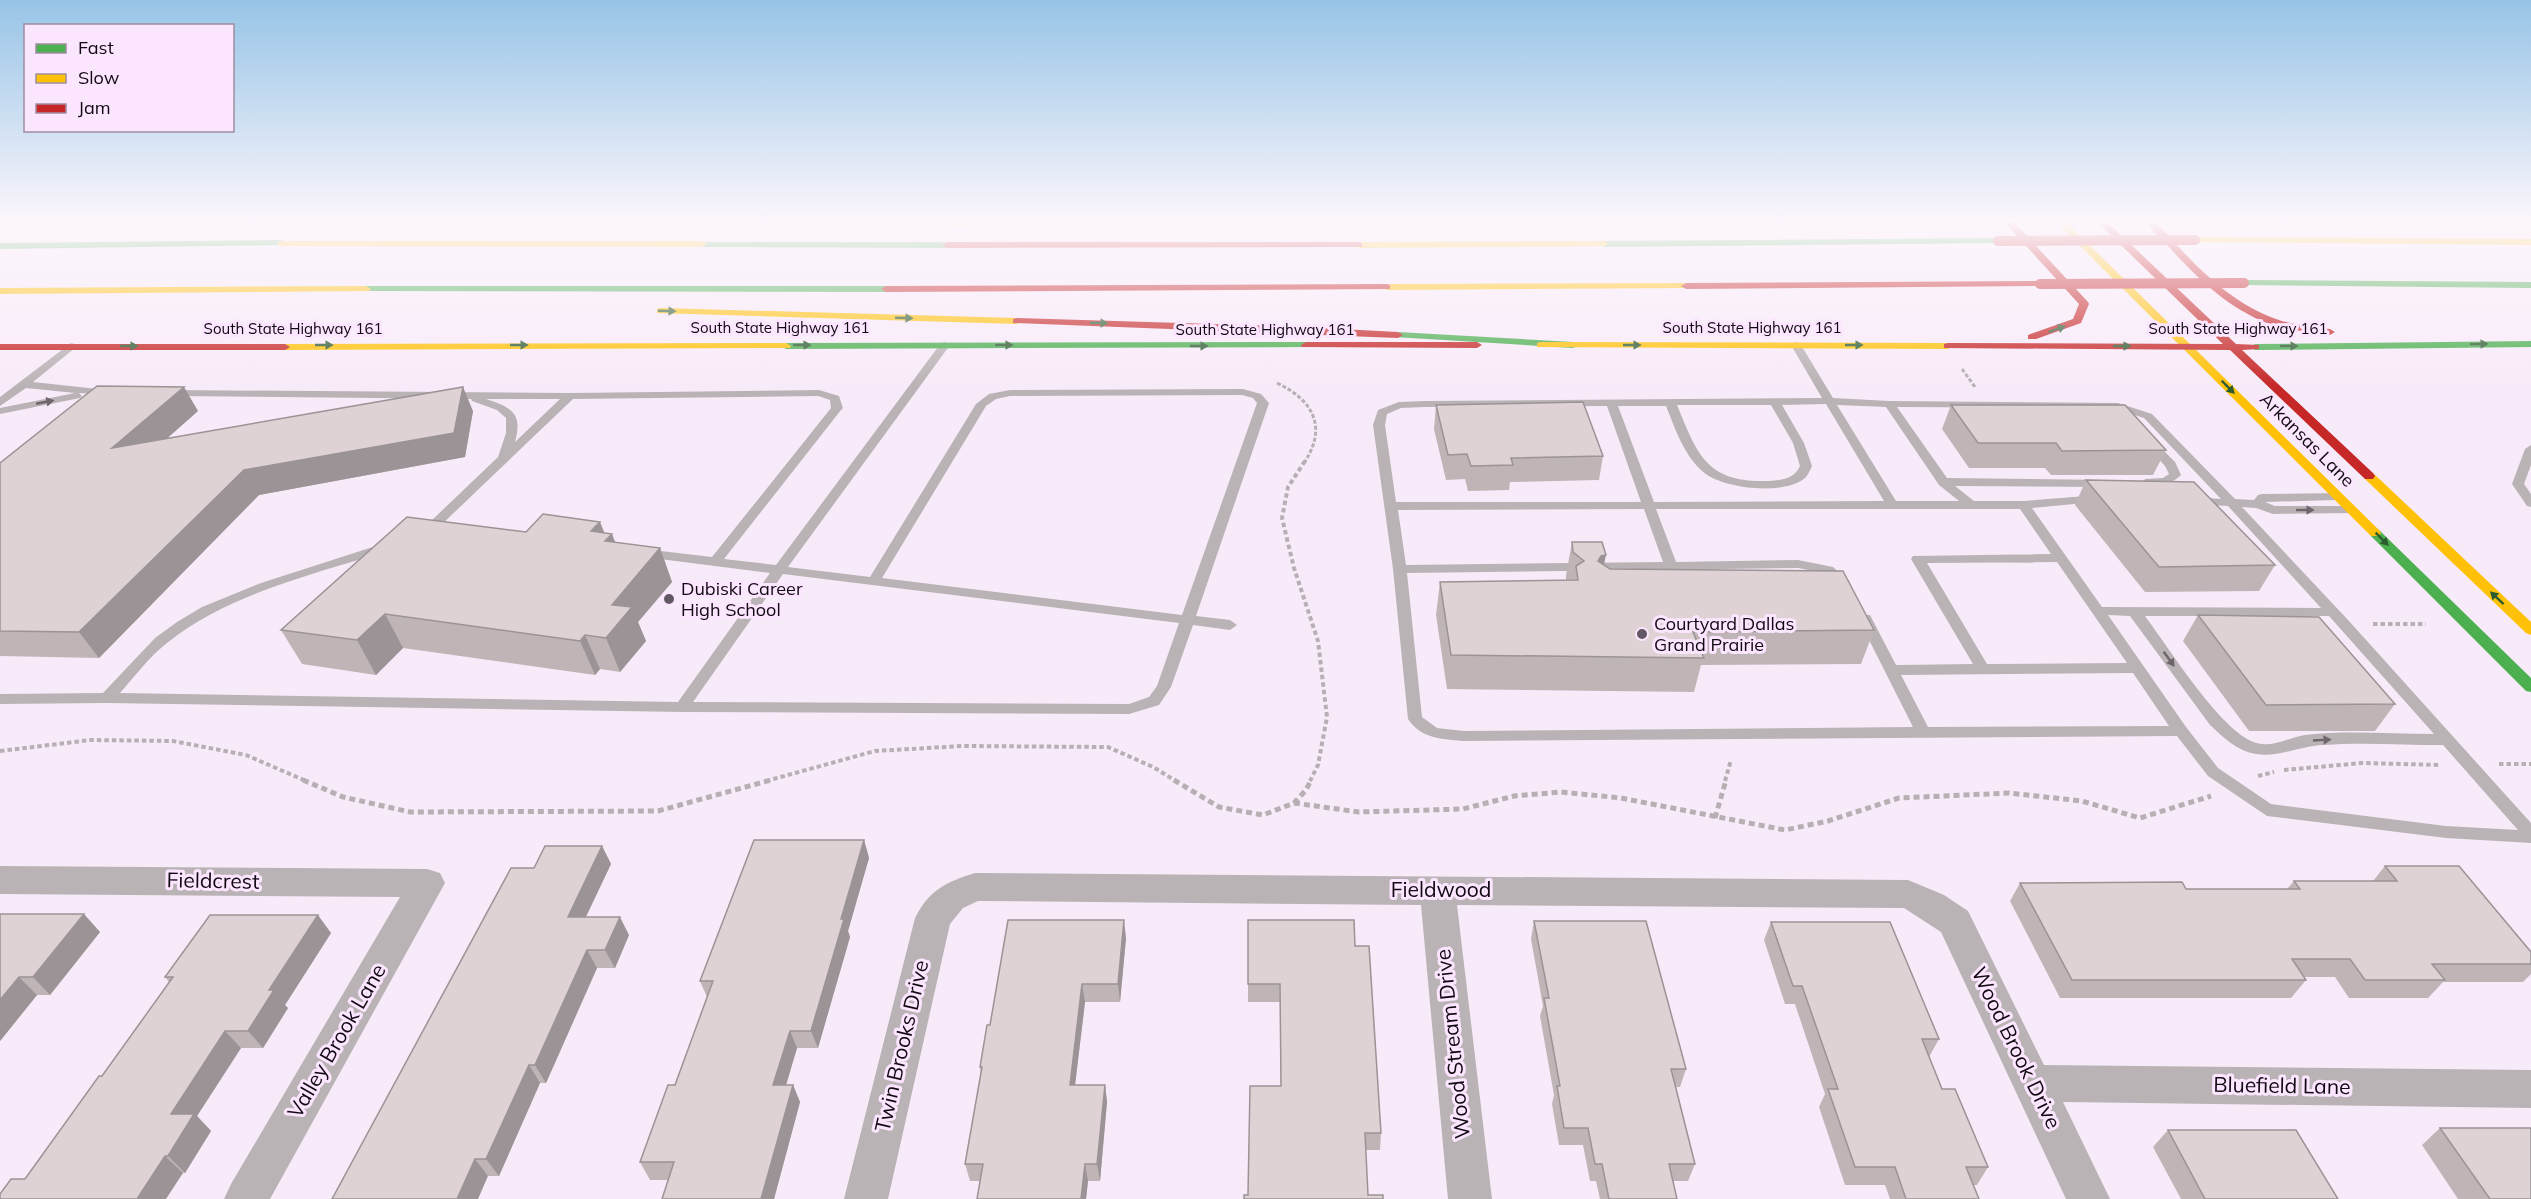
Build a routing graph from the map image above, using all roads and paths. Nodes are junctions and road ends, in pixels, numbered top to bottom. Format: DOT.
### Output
graph roads {
  1 [pos="2057,275"];
  2 [pos="2114,275"];
  3 [pos="2156,275"];
  4 [pos="2206,275"];
  5 [pos="2531,285"];
  6 [pos="210,288"];
  7 [pos="0,291"];
  8 [pos="438,303"];
  9 [pos="651,310"];
  10 [pos="2531,344"];
  11 [pos="945,345"];
  12 [pos="1573,345"];
  13 [pos="1796,345"];
  14 [pos="2001,345"];
  15 [pos="2427,345"];
  16 [pos="71,346"];
  17 [pos="2187,346"];
  18 [pos="0,347"];
  19 [pos="2231,347"];
  20 [pos="1962,369"];
  21 [pos="22,384"];
  22 [pos="89,393"];
  23 [pos="124,393"];
  24 [pos="159,393"];
  25 [pos="1980,394"];
  26 [pos="463,395"];
  27 [pos="570,396"];
  28 [pos="1670,401"];
  29 [pos="1774,401"];
  30 [pos="1829,401"];
  31 [pos="1611,402"];
  32 [pos="0,403"];
  33 [pos="1889,404"];
  34 [pos="2114,405"];
  35 [pos="0,411"];
  36 [pos="2531,449"];
  37 [pos="504,458"];
  38 [pos="1942,482"];
  39 [pos="2132,482"];
  40 [pos="2109,483"];
  41 [pos="2527,491"];
  42 [pos="2339,496"];
  43 [pos="2108,498"];
  44 [pos="2187,500"];
  45 [pos="2231,502"];
  46 [pos="2531,503"];
  47 [pos="2258,504"];
  48 [pos="1892,505"];
  49 [pos="1971,505"];
  50 [pos="2024,505"];
  51 [pos="1391,506"];
  52 [pos="1650,506"];
  53 [pos="2353,510"];
  54 [pos="434,525"];
  55 [pos="456,528"];
  56 [pos="413,536"];
  57 [pos="394,544"];
  58 [pos="627,551"];
  59 [pos="2061,558"];
  60 [pos="715,562"];
  61 [pos="1671,566"];
  62 [pos="1641,567"];
  63 [pos="1538,568"];
  64 [pos="1400,569"];
  65 [pos="779,570"];
  66 [pos="1638,581"];
  67 [pos="873,582"];
  68 [pos="1548,585"];
  69 [pos="2099,611"];
  70 [pos="2135,612"];
  71 [pos="2333,612"];
  72 [pos="1186,620"];
  73 [pos="2344,624"];
  74 [pos="2430,624"];
  75 [pos="1230,625"];
  76 [pos="2531,630"];
  77 [pos="2138,668"];
  78 [pos="1983,669"];
  79 [pos="1892,670"];
  80 [pos="2531,687"];
  81 [pos="107,698"];
  82 [pos="0,699"];
  83 [pos="682,708"];
  84 [pos="2181,731"];
  85 [pos="1923,732"];
  86 [pos="2447,740"];
  87 [pos="1731,760"];
  88 [pos="2491,764"];
  89 [pos="2531,764"];
  90 [pos="2444,765"];
  91 [pos="2254,778"];
  92 [pos="2213,795"];
  93 [pos="1294,803"];
  94 [pos="1715,818"];
  95 [pos="2531,836"];
  96 [pos="0,880"];
  97 [pos="427,883"];
  98 [pos="1437,890"];
  99 [pos="950,898"];
  100 [pos="1932,905"];
  101 [pos="2033,1083"];
  102 [pos="2531,1089"];
  103 [pos="246,1199"];
  104 [pos="866,1199"];
  105 [pos="1470,1199"];
  106 [pos="2088,1199"];
  14 -- 1 [label="main road, one-way"];
  2 -- 17 [label="main road, Arkansas Lane"];
  3 -- 19 [label="main road, Arkansas Lane"];
  4 -- 15 [label="main road"];
  5 -- 6 [label="main road, bridge"];
  6 -- 7 [label="main road"];
  6 -- 8 [label="main road"];
  9 -- 12 [label="main road, one-way"];
  15 -- 10 [label="main road, South State Highway 161, one-way"];
  11 -- 12 [label="main road, South State Highway 161, one-way"];
  16 -- 11 [label="main road, South State Highway 161, one-way"];
  11 -- 65 [label="lane"];
  12 -- 13 [label="main road, South State Highway 161, one-way"];
  13 -- 14 [label="main road, South State Highway 161, one-way"];
  13 -- 30 [label="lane"];
  14 -- 17 [label="main road, South State Highway 161, one-way"];
  19 -- 15 [label="main road, South State Highway 161, one-way"];
  16 -- 18 [label="main road, South State Highway 161"];
  16 -- 21 [label="lane"];
  17 -- 19 [label="main road, South State Highway 161"];
  17 -- 42 [label="main road, Arkansas Lane, one-way"];
  76 -- 19 [label="main road, Arkansas Lane, one-way"];
  20 -- 25 [label="path"];
  21 -- 22 [label="lane"];
  21 -- 32 [label="lane"];
  22 -- 23 [label="lane"];
  35 -- 22 [label="lane, one-way"];
  24 -- 26 [label="lane"];
  26 -- 27 [label="lane"];
  26 -- 37 [label="lane"];
  27 -- 37 [label="lane"];
  27 -- 60 [label="lane"];
  28 -- 29 [label="lane"];
  28 -- 29 [label="lane"];
  28 -- 31 [label="lane"];
  29 -- 30 [label="lane"];
  30 -- 33 [label="lane"];
  30 -- 48 [label="lane"];
  31 -- 51 [label="lane"];
  31 -- 52 [label="lane"];
  33 -- 34 [label="lane"];
  33 -- 38 [label="lane"];
  34 -- 39 [label="lane"];
  34 -- 45 [label="lane"];
  36 -- 41 [label="lane"];
  37 -- 54 [label="lane"];
  38 -- 40 [label="lane"];
  38 -- 49 [label="lane"];
  41 -- 46 [label="lane"];
  42 -- 47 [label="lane"];
  42 -- 53 [label="main road, Arkansas Lane"];
  43 -- 50 [label="lane"];
  44 -- 45 [label="lane"];
  45 -- 47 [label="lane"];
  45 -- 71 [label="lane"];
  47 -- 53 [label="lane, one-way"];
  48 -- 49 [label="lane"];
  48 -- 52 [label="lane"];
  49 -- 50 [label="lane"];
  50 -- 59 [label="lane"];
  51 -- 52 [label="lane"];
  51 -- 64 [label="lane"];
  52 -- 61 [label="lane"];
  53 -- 80 [label="main road, Arkansas Lane, one-way"];
  54 -- 55 [label="lane"];
  54 -- 56 [label="lane"];
  57 -- 81 [label="lane"];
  58 -- 60 [label="lane"];
  59 -- 69 [label="lane"];
  59 -- 78 [label="lane"];
  60 -- 65 [label="lane"];
  61 -- 62 [label="lane"];
  61 -- 79 [label="lane"];
  62 -- 63 [label="lane"];
  62 -- 66 [label="lane"];
  63 -- 64 [label="lane"];
  63 -- 68 [label="lane"];
  64 -- 85 [label="lane"];
  65 -- 67 [label="lane"];
  65 -- 83 [label="lane"];
  67 -- 72 [label="lane"];
  67 -- 72 [label="lane"];
  69 -- 70 [label="lane"];
  69 -- 77 [label="lane"];
  70 -- 71 [label="lane"];
  70 -- 86 [label="lane, one-way"];
  71 -- 73 [label="lane"];
  72 -- 75 [label="lane"];
  72 -- 83 [label="lane"];
  73 -- 74 [label="path"];
  73 -- 86 [label="lane"];
  77 -- 78 [label="lane"];
  77 -- 84 [label="lane"];
  78 -- 79 [label="lane"];
  79 -- 85 [label="lane"];
  81 -- 82 [label="lane"];
  81 -- 83 [label="lane"];
  84 -- 85 [label="lane"];
  84 -- 95 [label="lane"];
  86 -- 95 [label="lane"];
  87 -- 94 [label="path"];
  88 -- 89 [label="path"];
  90 -- 91 [label="path"];
  92 -- 94 [label="path"];
  93 -- 94 [label="path"];
  96 -- 97 [label="street, Fieldcrest"];
  97 -- 103 [label="street, Valley Brook Lane"];
  98 -- 99 [label="street, Fieldwood"];
  98 -- 100 [label="street, Fieldwood"];
  98 -- 105 [label="street, Wood Stream Drive"];
  99 -- 104 [label="street, Twin Brooks Drive"];
  100 -- 101 [label="street, Wood Brook Drive"];
  101 -- 102 [label="street, Bluefield Lane"];
  101 -- 106 [label="street, Wood Brook Drive"];
}
